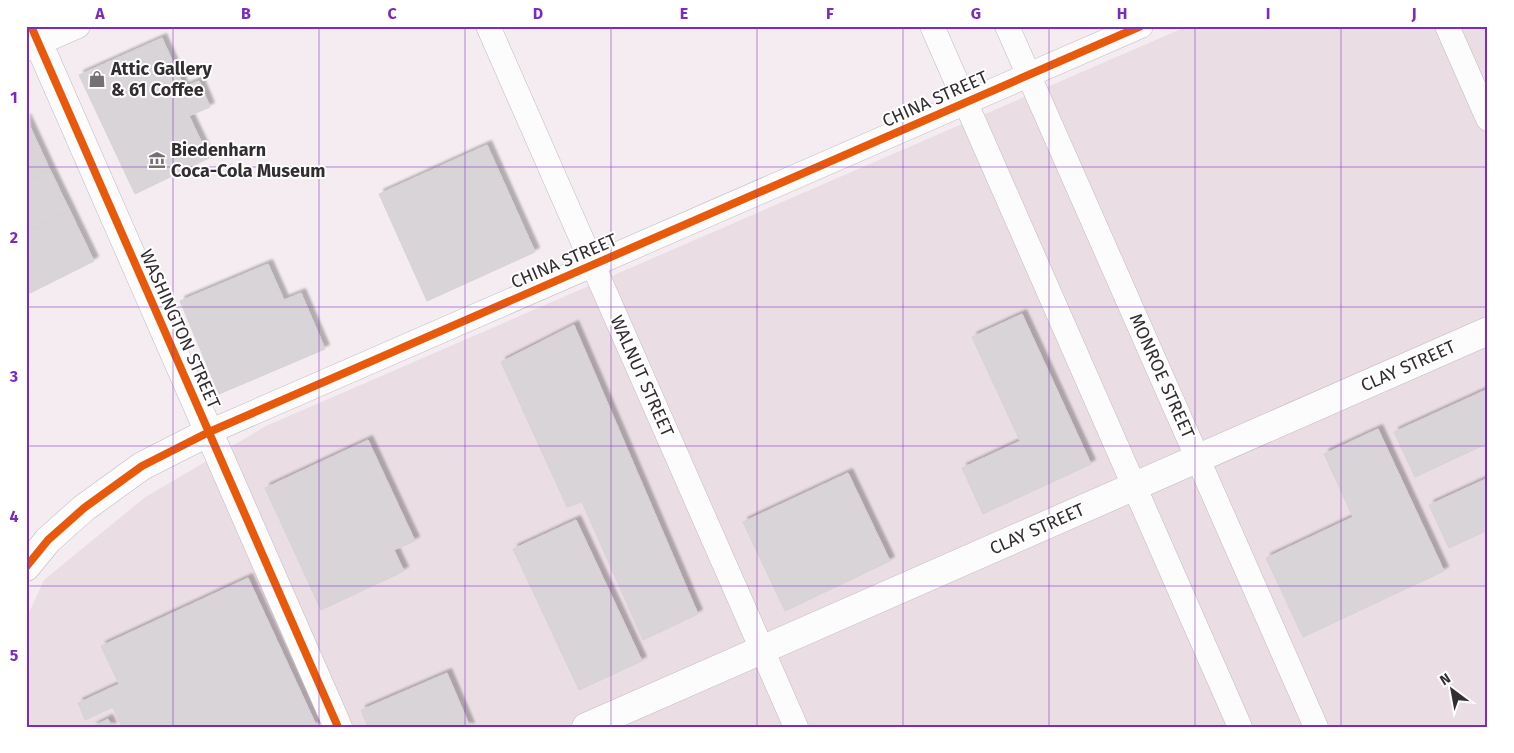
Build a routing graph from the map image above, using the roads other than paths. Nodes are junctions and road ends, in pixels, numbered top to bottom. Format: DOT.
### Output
graph roads {
  1 [pos="78,26"];
  2 [pos="488,26"];
  3 [pos="932,26"];
  4 [pos="1008,26"];
  5 [pos="1141,26"];
  6 [pos="1447,26"];
  7 [pos="32,40"];
  8 [pos="1029,75"];
  9 [pos="966,102"];
  10 [pos="1488,119"];
  11 [pos="593,264"];
  12 [pos="1488,331"];
  13 [pos="209,432"];
  14 [pos="1198,458"];
  15 [pos="1134,486"];
  16 [pos="26,567"];
  17 [pos="762,649"];
  18 [pos="338,727"];
  19 [pos="586,727"];
  20 [pos="796,727"];
  21 [pos="1240,727"];
  22 [pos="1316,727"];
  1 -- 7 [label="street"];
  2 -- 11 [label="street, WALNUT STREET"];
  3 -- 9 [label="street"];
  4 -- 8 [label="street, MONROE STREET"];
  5 -- 8 [label="street, CHINA STREET"];
  6 -- 10 [label="street"];
  7 -- 13 [label="main road, WASHINGTON STREET"];
  8 -- 9 [label="street, CHINA STREET"];
  8 -- 14 [label="street, MONROE STREET"];
  9 -- 11 [label="street, CHINA STREET"];
  9 -- 15 [label="street"];
  11 -- 13 [label="street, CHINA STREET"];
  11 -- 17 [label="street, WALNUT STREET"];
  12 -- 14 [label="main road, CLAY STREET"];
  13 -- 16 [label="main road, CHINA STREET"];
  13 -- 18 [label="main road, WASHINGTON STREET"];
  14 -- 15 [label="main road, CLAY STREET"];
  14 -- 22 [label="street, MONROE STREET"];
  15 -- 17 [label="main road, CLAY STREET"];
  15 -- 21 [label="street"];
  17 -- 19 [label="main road, CLAY STREET"];
  17 -- 20 [label="street, WALNUT STREET"];
}
